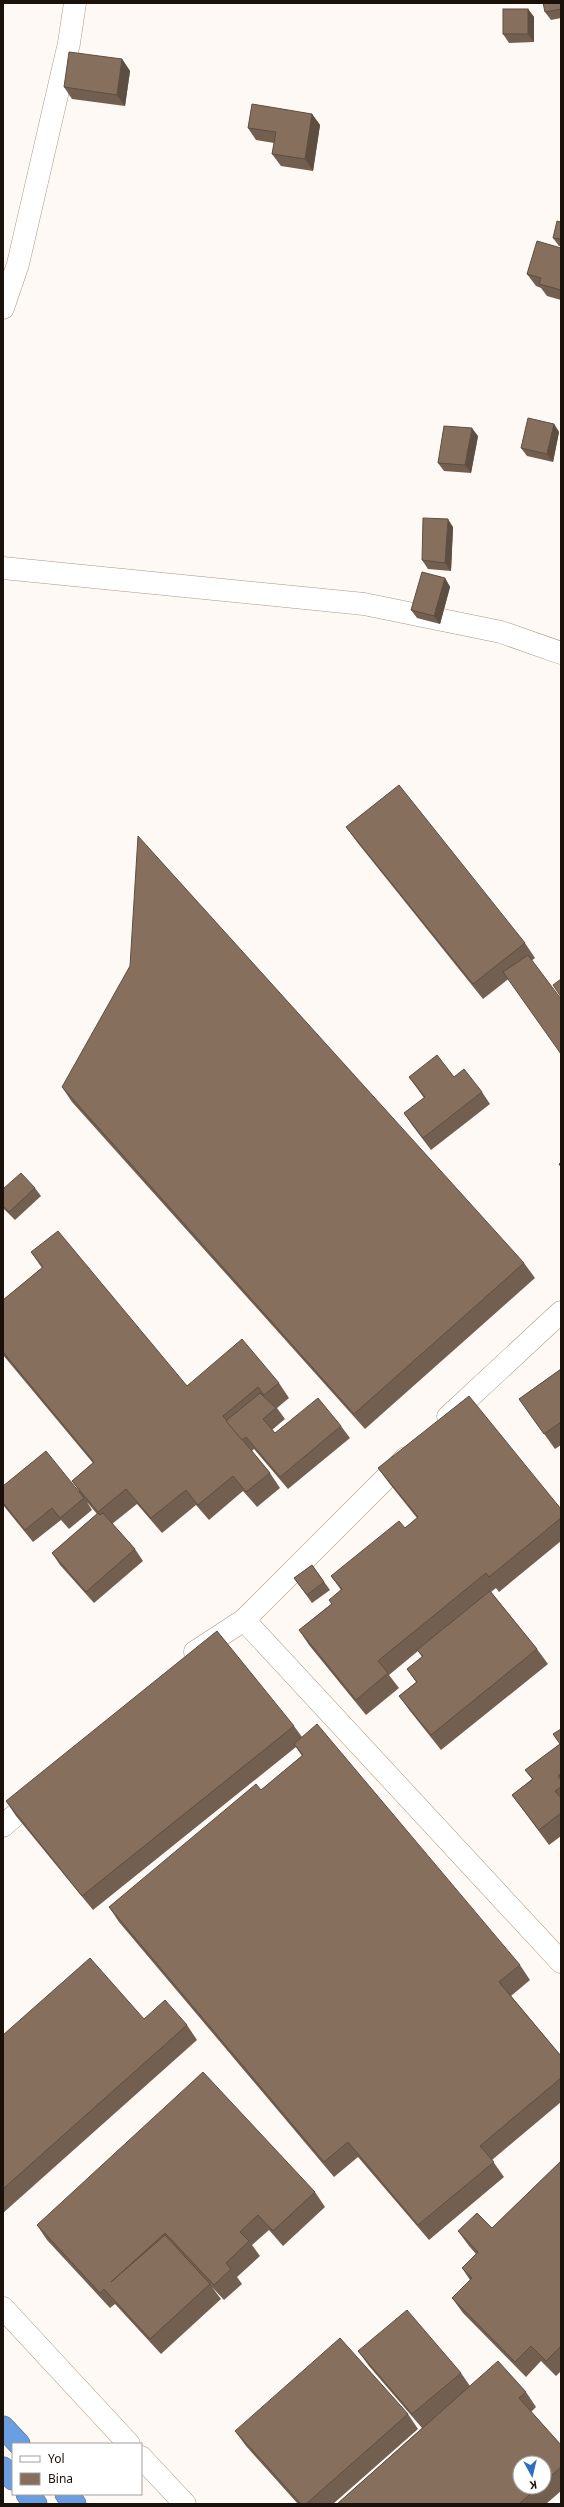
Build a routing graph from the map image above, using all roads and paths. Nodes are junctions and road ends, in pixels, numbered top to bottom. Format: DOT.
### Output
graph roads {
  1 [pos="75,3"];
  2 [pos="3,308"];
  3 [pos="3,568"];
  4 [pos="561,652"];
  5 [pos="561,1312"];
  6 [pos="244,1620"];
  7 [pos="181,1664"];
  8 [pos="55,1779"];
  9 [pos="3,1826"];
  10 [pos="561,1962"];
  11 [pos="3,2308"];
  12 [pos="3,2427"];
  13 [pos="18,2443"];
  14 [pos="128,2443"];
  15 [pos="142,2458"];
  16 [pos="3,2468"];
  17 [pos="12,2478"];
  18 [pos="28,2495"];
  19 [pos="67,2495"];
  20 [pos="36,2504"];
  21 [pos="75,2504"];
  22 [pos="185,2504"];
  1 -- 2 [label="street"];
  3 -- 4 [label="street"];
  5 -- 6 [label="street"];
  6 -- 7 [label="street"];
  6 -- 10 [label="street"];
  8 -- 9 [label="street"];
  11 -- 14 [label="street"];
  12 -- 13 [label="highway"];
  15 -- 22 [label="street"];
  16 -- 17 [label="highway"];
  18 -- 20 [label="highway"];
  19 -- 21 [label="highway"];
}
